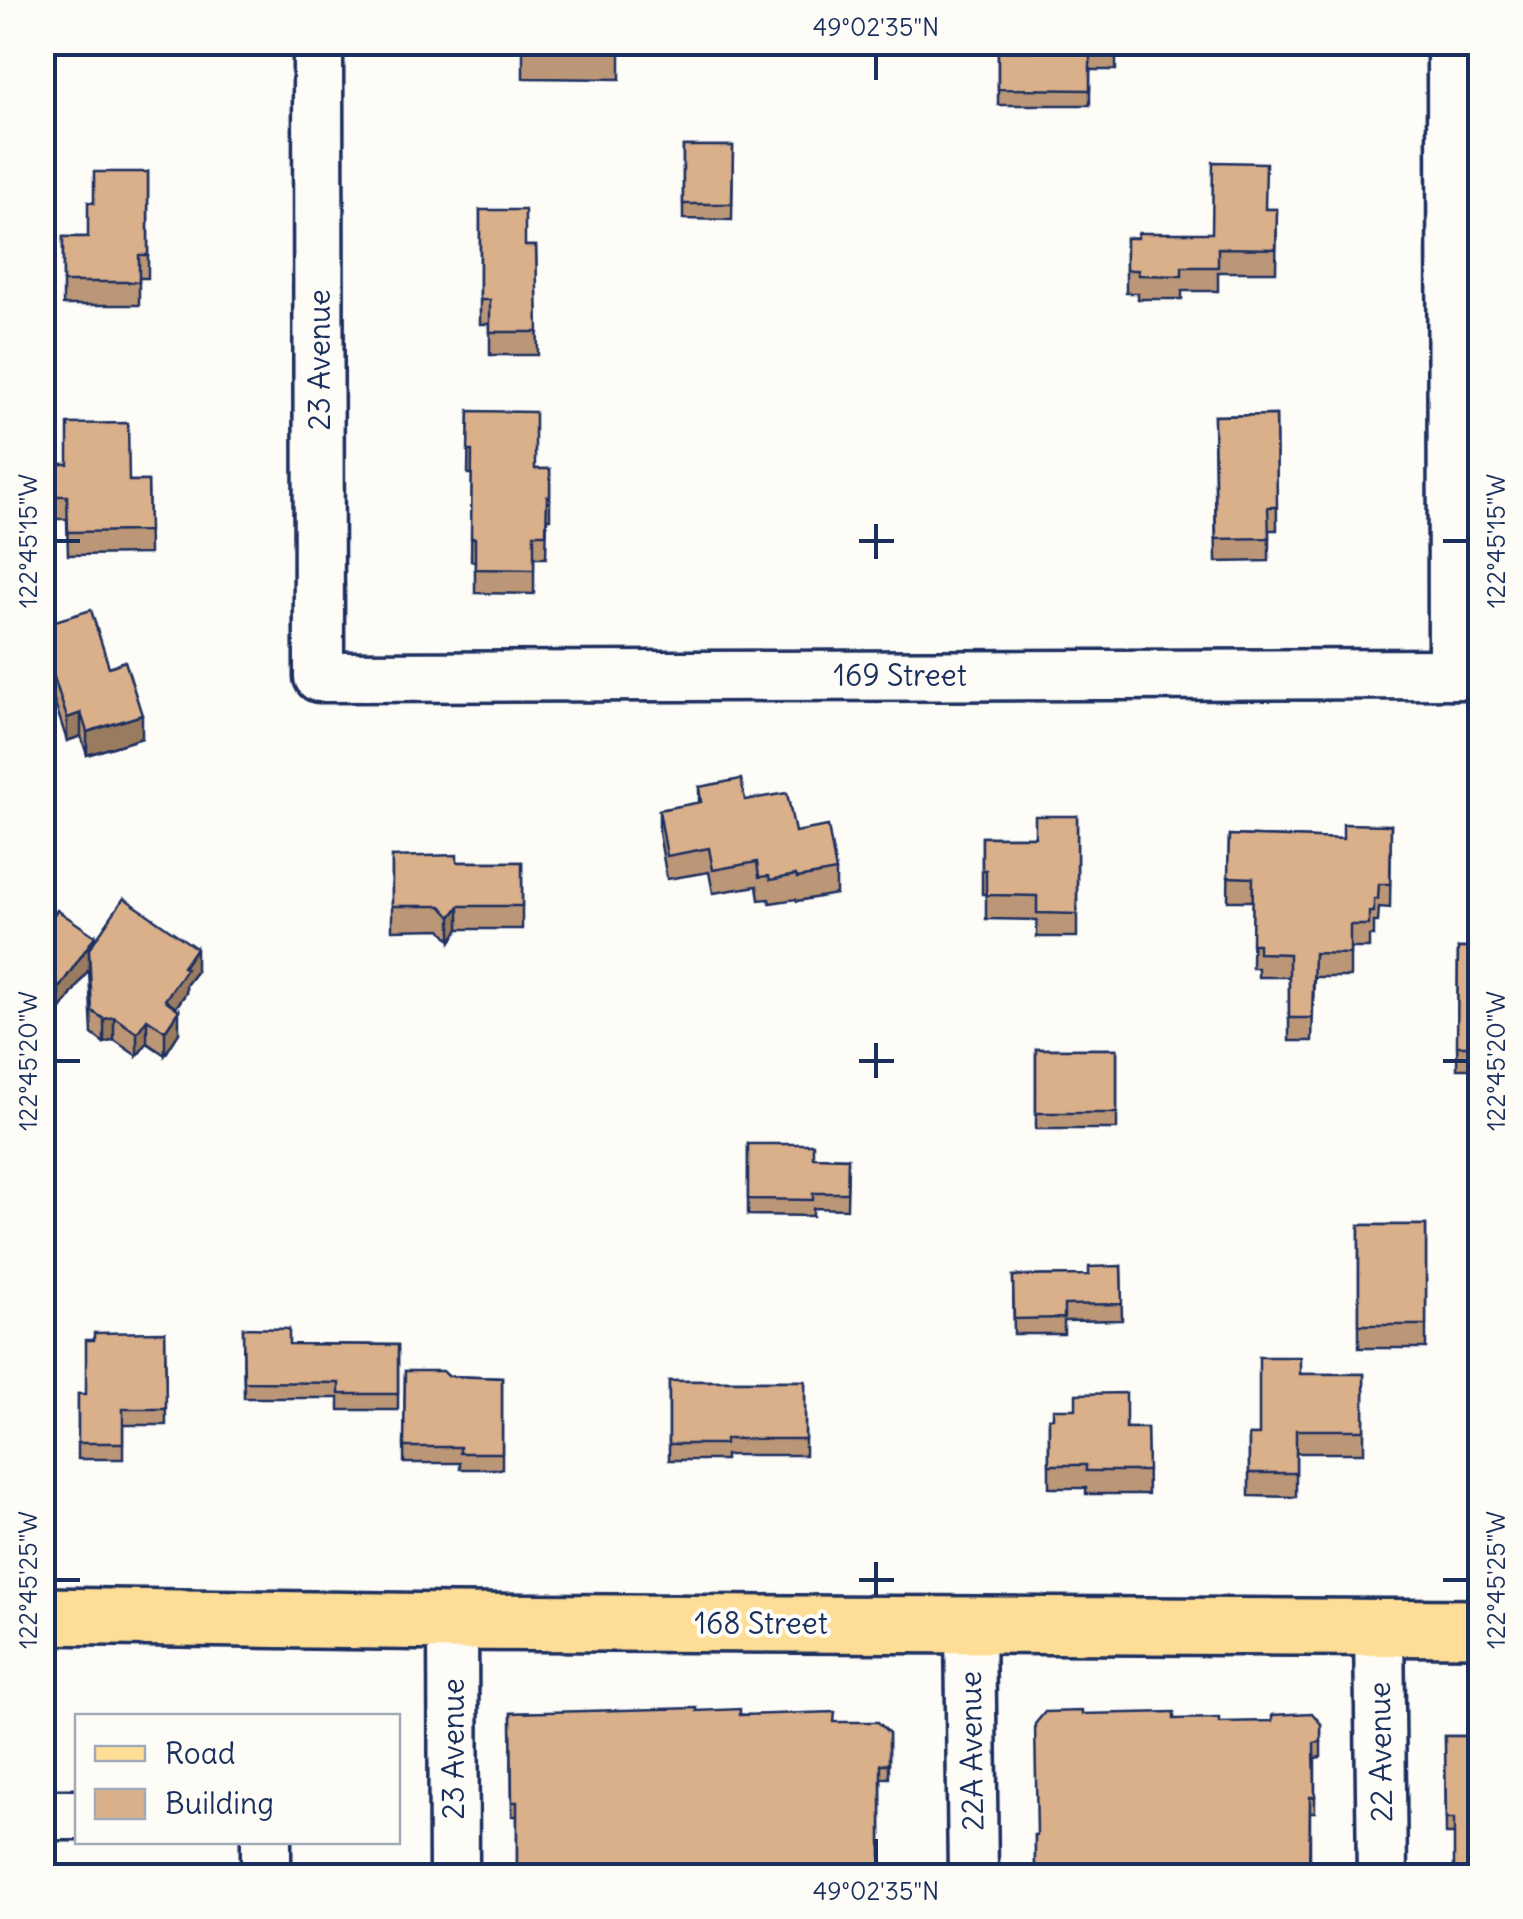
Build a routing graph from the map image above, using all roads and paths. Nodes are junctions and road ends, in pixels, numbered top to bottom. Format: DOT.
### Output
graph roads {
  1 [pos="318,42"];
  2 [pos="1452,42"];
  3 [pos="1467,674"];
  4 [pos="319,676"];
  5 [pos="42,1616"];
  6 [pos="453,1622"];
  7 [pos="970,1625"];
  8 [pos="1379,1627"];
  9 [pos="1480,1628"];
  10 [pos="42,1815"];
  11 [pos="75,1815"];
  12 [pos="266,1844"];
  13 [pos="266,1876"];
  14 [pos="454,1876"];
  15 [pos="973,1876"];
  16 [pos="1382,1876"];
  1 -- 4 [label="street, 23 Avenue"];
  2 -- 3 [label="street"];
  3 -- 4 [label="street, 169 Street"];
  5 -- 6 [label="main road, 168 Street"];
  6 -- 7 [label="main road, 168 Street"];
  6 -- 14 [label="street, 23 Avenue"];
  7 -- 8 [label="main road, 168 Street"];
  7 -- 15 [label="street, 22A Avenue"];
  8 -- 9 [label="main road, 168 Street"];
  8 -- 16 [label="street, 22 Avenue"];
  10 -- 11 [label="street"];
  12 -- 13 [label="street"];
}
